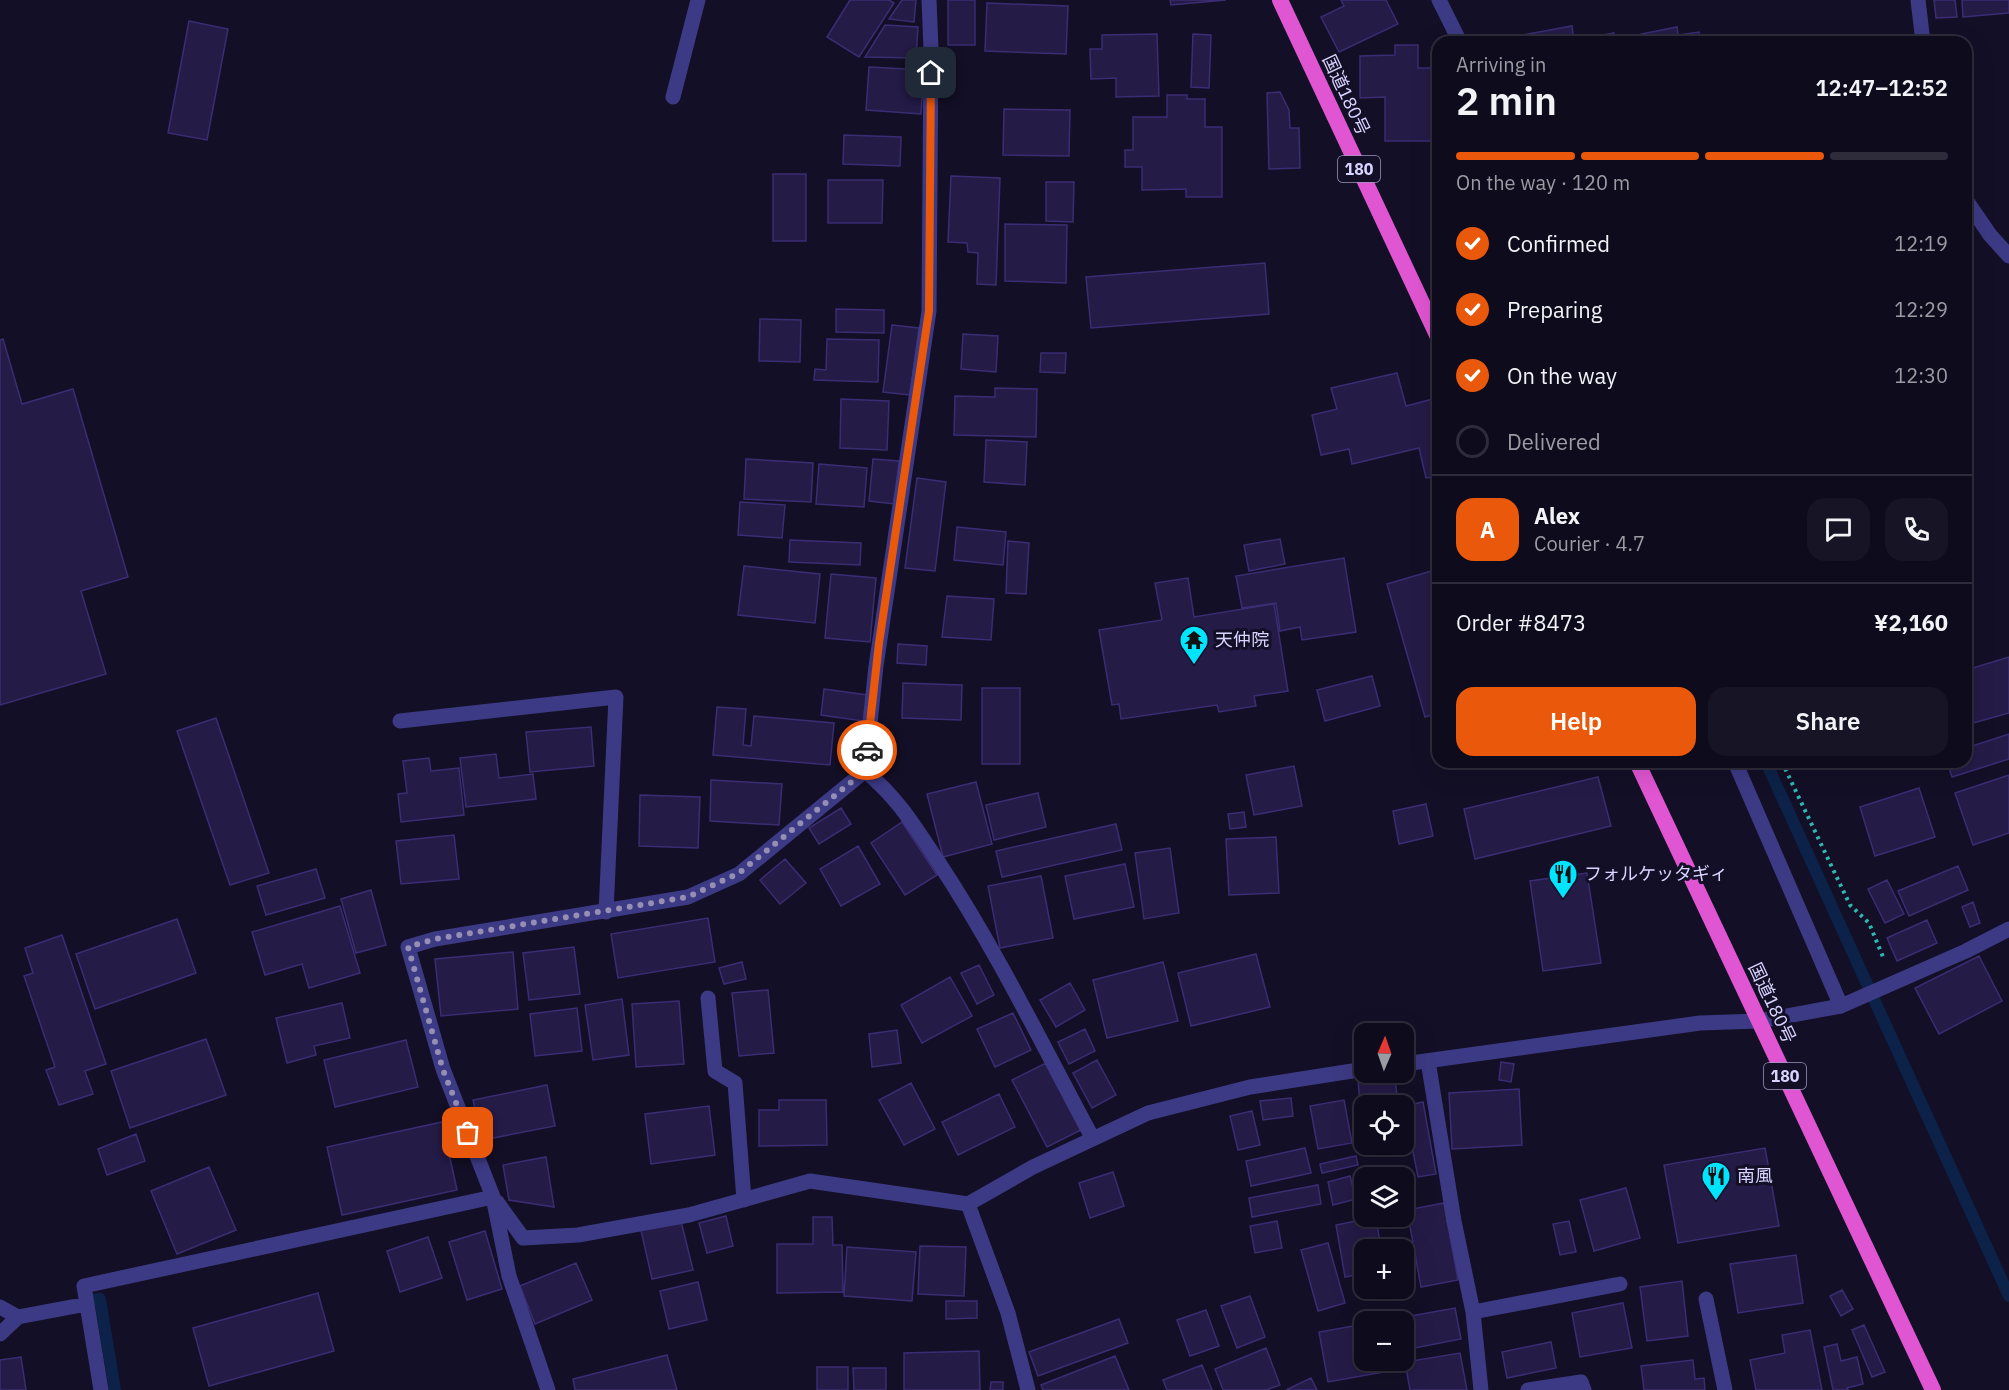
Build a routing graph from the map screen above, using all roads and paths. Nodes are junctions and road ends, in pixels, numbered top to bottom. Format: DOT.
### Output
graph roads {
  1 [pos="698,0"];
  2 [pos="929,0"];
  3 [pos="1280,0"];
  4 [pos="1439,0"];
  5 [pos="1918,0"];
  6 [pos="1457,36"];
  7 [pos="1922,36"];
  8 [pos="673,97"];
  9 [pos="1972,209"];
  10 [pos="2009,256"];
  11 [pos="1432,324"];
  12 [pos="400,721"];
  13 [pos="1640,768"];
  14 [pos="1739,768"];
  15 [pos="1785,768"];
  16 [pos="865,771"];
  17 [pos="606,912"];
  18 [pos="2009,929"];
  19 [pos="1889,984"];
  20 [pos="708,998"];
  21 [pos="1841,1006"];
  22 [pos="1759,1021"];
  23 [pos="1428,1061"];
  24 [pos="1414,1063"];
  25 [pos="1354,1071"];
  26 [pos="1093,1139"];
  27 [pos="493,1197"];
  28 [pos="744,1200"];
  29 [pos="968,1204"];
  30 [pos="1620,1284"];
  31 [pos="1706,1299"];
  32 [pos="87,1304"];
  33 [pos="0,1307"];
  34 [pos="1473,1312"];
  35 [pos="18,1317"];
  36 [pos="0,1334"];
  37 [pos="1482,1389"];
  38 [pos="101,1390"];
  39 [pos="548,1390"];
  40 [pos="1028,1390"];
  41 [pos="1528,1390"];
  42 [pos="1584,1390"];
  43 [pos="1725,1390"];
  44 [pos="1933,1390"];
  1 -- 8 [label="street"];
  2 -- 16 [label="street"];
  3 -- 11 [label="highway, 国道180号 / 180"];
  4 -- 6 [label="street"];
  5 -- 7 [label="street"];
  9 -- 10 [label="street"];
  12 -- 17 [label="street"];
  13 -- 22 [label="highway, 国道180号 / 180"];
  14 -- 21 [label="street"];
  15 -- 19 [label="path"];
  16 -- 17 [label="street"];
  16 -- 26 [label="street"];
  17 -- 27 [label="street"];
  18 -- 19 [label="street"];
  19 -- 21 [label="street"];
  20 -- 28 [label="street"];
  21 -- 22 [label="street"];
  22 -- 23 [label="street"];
  22 -- 44 [label="highway, 国道180号 / 180"];
  23 -- 24 [label="street"];
  23 -- 34 [label="street"];
  25 -- 26 [label="street"];
  26 -- 29 [label="street"];
  27 -- 28 [label="street"];
  27 -- 32 [label="street"];
  27 -- 39 [label="street"];
  28 -- 29 [label="street"];
  29 -- 40 [label="street"];
  30 -- 34 [label="street"];
  31 -- 43 [label="street"];
  32 -- 35 [label="street"];
  32 -- 38 [label="street"];
  33 -- 35 [label="street"];
  34 -- 37 [label="street"];
  35 -- 36 [label="street"];
  41 -- 42 [label="street"];
}
